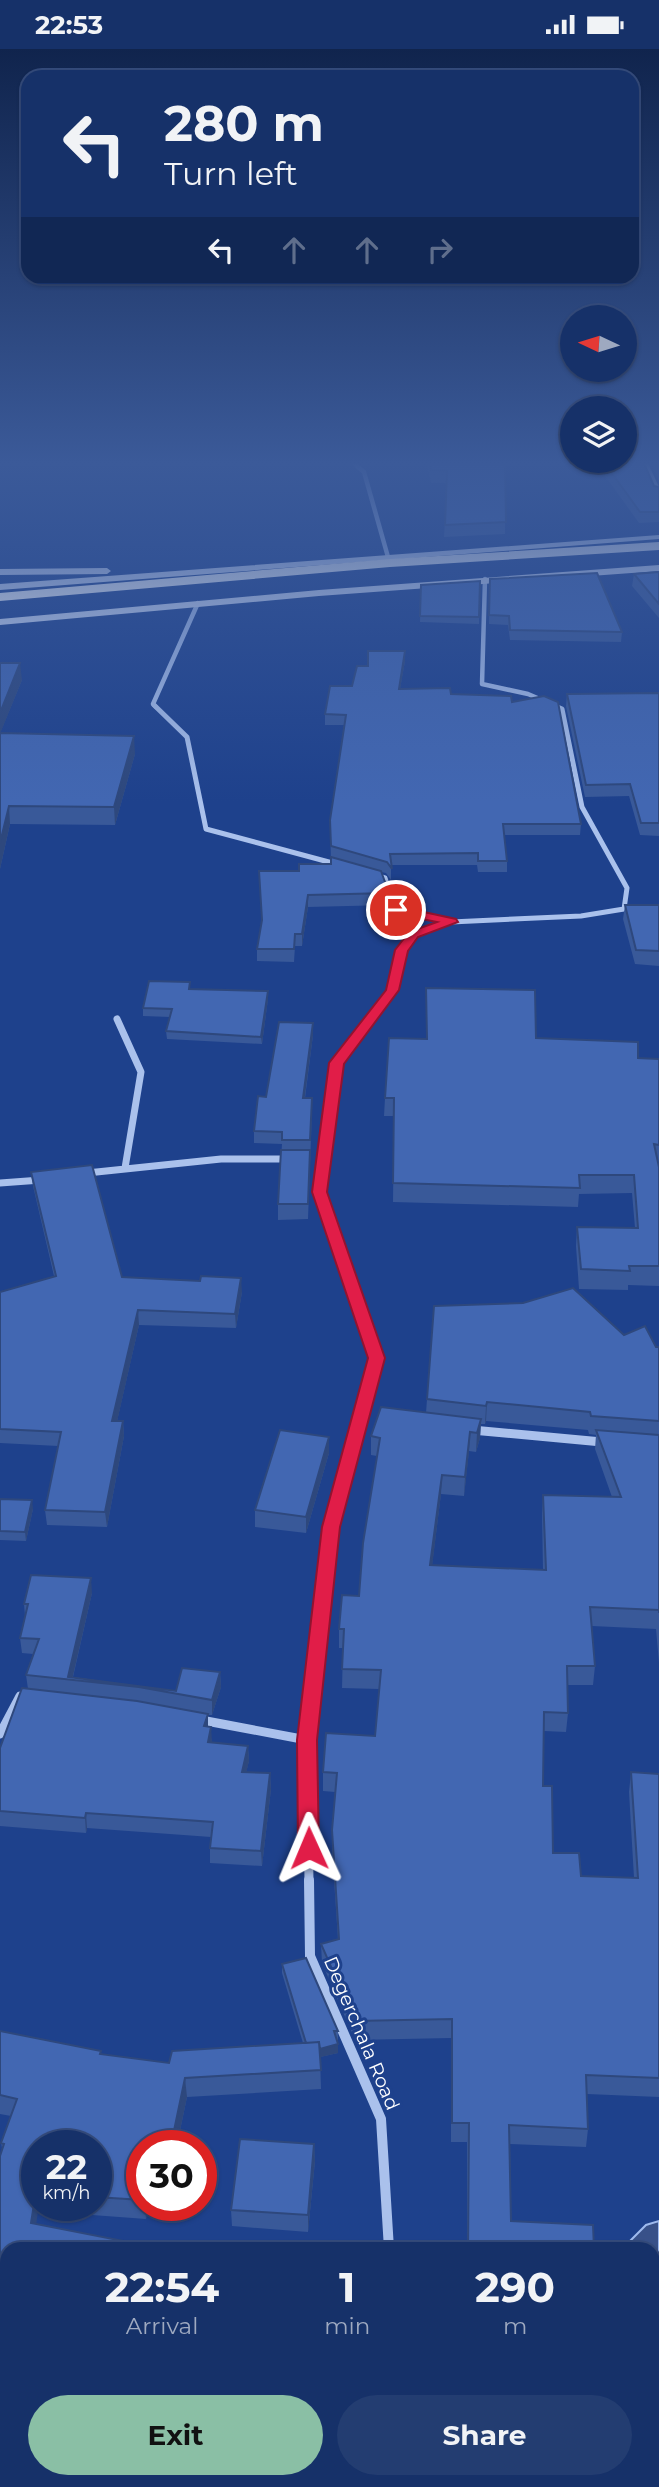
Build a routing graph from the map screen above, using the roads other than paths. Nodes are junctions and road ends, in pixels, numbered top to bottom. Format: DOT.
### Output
graph roads {
  1 [pos="154,575"];
  2 [pos="255,575"];
  3 [pos="396,575"];
  4 [pos="551,575"];
  5 [pos="485,579"];
  6 [pos="0,587"];
  7 [pos="0,597"];
  8 [pos="198,603"];
  9 [pos="0,607"];
  10 [pos="0,622"];
  11 [pos="346,867"];
  12 [pos="372,874"];
  13 [pos="624,909"];
  14 [pos="636,910"];
  15 [pos="451,922"];
  16 [pos="117,1019"];
  17 [pos="298,1159"];
  18 [pos="311,1159"];
  19 [pos="324,1159"];
  20 [pos="125,1168"];
  21 [pos="72,1175"];
  22 [pos="46,1179"];
  23 [pos="0,1183"];
  24 [pos="468,1430"];
  25 [pos="617,1444"];
  26 [pos="33,1697"];
  27 [pos="191,1718"];
  28 [pos="0,1734"];
  29 [pos="307,1740"];
  30 [pos="389,2242"];
  1 -- 6 [label="main road"];
  2 -- 7 [label="highway"];
  3 -- 9 [label="highway"];
  4 -- 5 [label="main road"];
  5 -- 8 [label="main road"];
  5 -- 13 [label="street"];
  8 -- 10 [label="main road"];
  8 -- 11 [label="street"];
  12 -- 15 [label="street"];
  13 -- 14 [label="street, Degerchala Road"];
  13 -- 15 [label="street, Degerchala Road"];
  15 -- 19 [label="street, Degerchala Road"];
  16 -- 20 [label="street"];
  17 -- 20 [label="street"];
  18 -- 19 [label="street"];
  19 -- 29 [label="street, Degerchala Road"];
  20 -- 21 [label="street"];
  22 -- 23 [label="street"];
  24 -- 25 [label="street"];
  26 -- 28 [label="street"];
  27 -- 29 [label="street"];
  29 -- 30 [label="street, Degerchala Road"];
}
